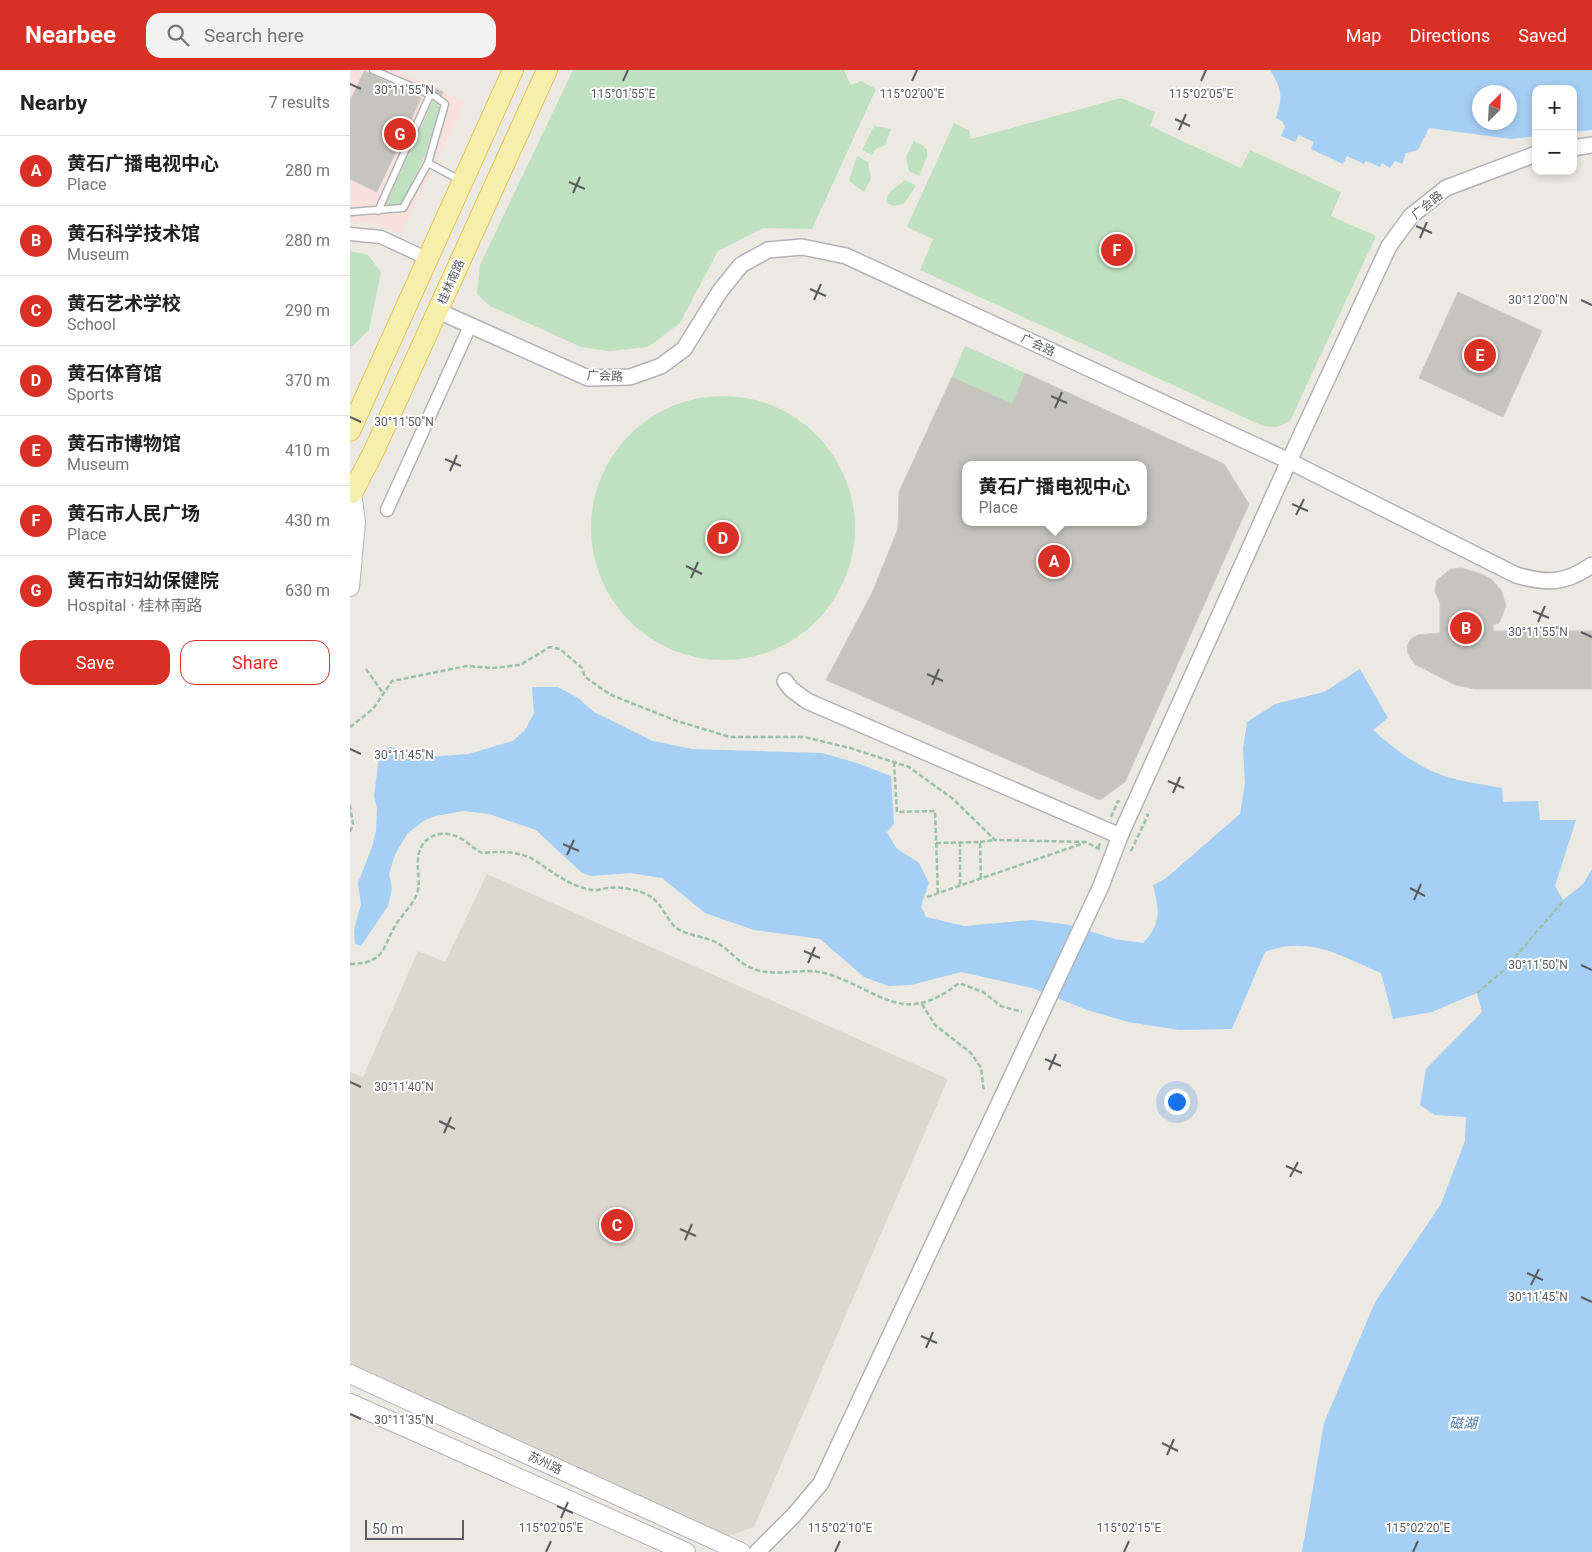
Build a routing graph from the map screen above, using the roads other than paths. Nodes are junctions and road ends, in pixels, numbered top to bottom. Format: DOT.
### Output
graph roads {
  1 [pos="373,70"];
  2 [pos="514,70"];
  3 [pos="547,70"];
  4 [pos="430,96"];
  5 [pos="1592,145"];
  6 [pos="1577,147"];
  7 [pos="1532,156"];
  8 [pos="428,163"];
  9 [pos="463,182"];
  10 [pos="378,211"];
  11 [pos="350,212"];
  12 [pos="350,234"];
  13 [pos="428,259"];
  14 [pos="438,311"];
  15 [pos="470,326"];
  16 [pos="350,431"];
  17 [pos="1289,461"];
  18 [pos="351,495"];
  19 [pos="387,510"];
  20 [pos="1592,565"];
  21 [pos="350,587"];
  22 [pos="785,681"];
  23 [pos="1120,836"];
  24 [pos="350,1374"];
  25 [pos="350,1403"];
  26 [pos="686,1552"];
  27 [pos="741,1552"];
  28 [pos="757,1552"];
  1 -- 4 [label="lane"];
  2 -- 9 [label="main road"];
  3 -- 14 [label="main road, 桂林南路"];
  4 -- 8 [label="lane"];
  4 -- 10 [label="lane"];
  5 -- 6 [label="street"];
  7 -- 17 [label="street, 广会路"];
  8 -- 9 [label="lane"];
  8 -- 10 [label="lane"];
  9 -- 13 [label="main road"];
  10 -- 11 [label="lane"];
  12 -- 13 [label="street"];
  13 -- 16 [label="main road"];
  14 -- 15 [label="street, 广会路"];
  14 -- 18 [label="main road, 桂林南路"];
  15 -- 17 [label="street, 广会路"];
  15 -- 19 [label="street"];
  17 -- 20 [label="street"];
  17 -- 23 [label="street"];
  18 -- 21 [label="main road"];
  22 -- 23 [label="street"];
  23 -- 28 [label="street"];
  24 -- 27 [label="main road, 苏州路"];
  25 -- 26 [label="main road, 苏州路"];
}
